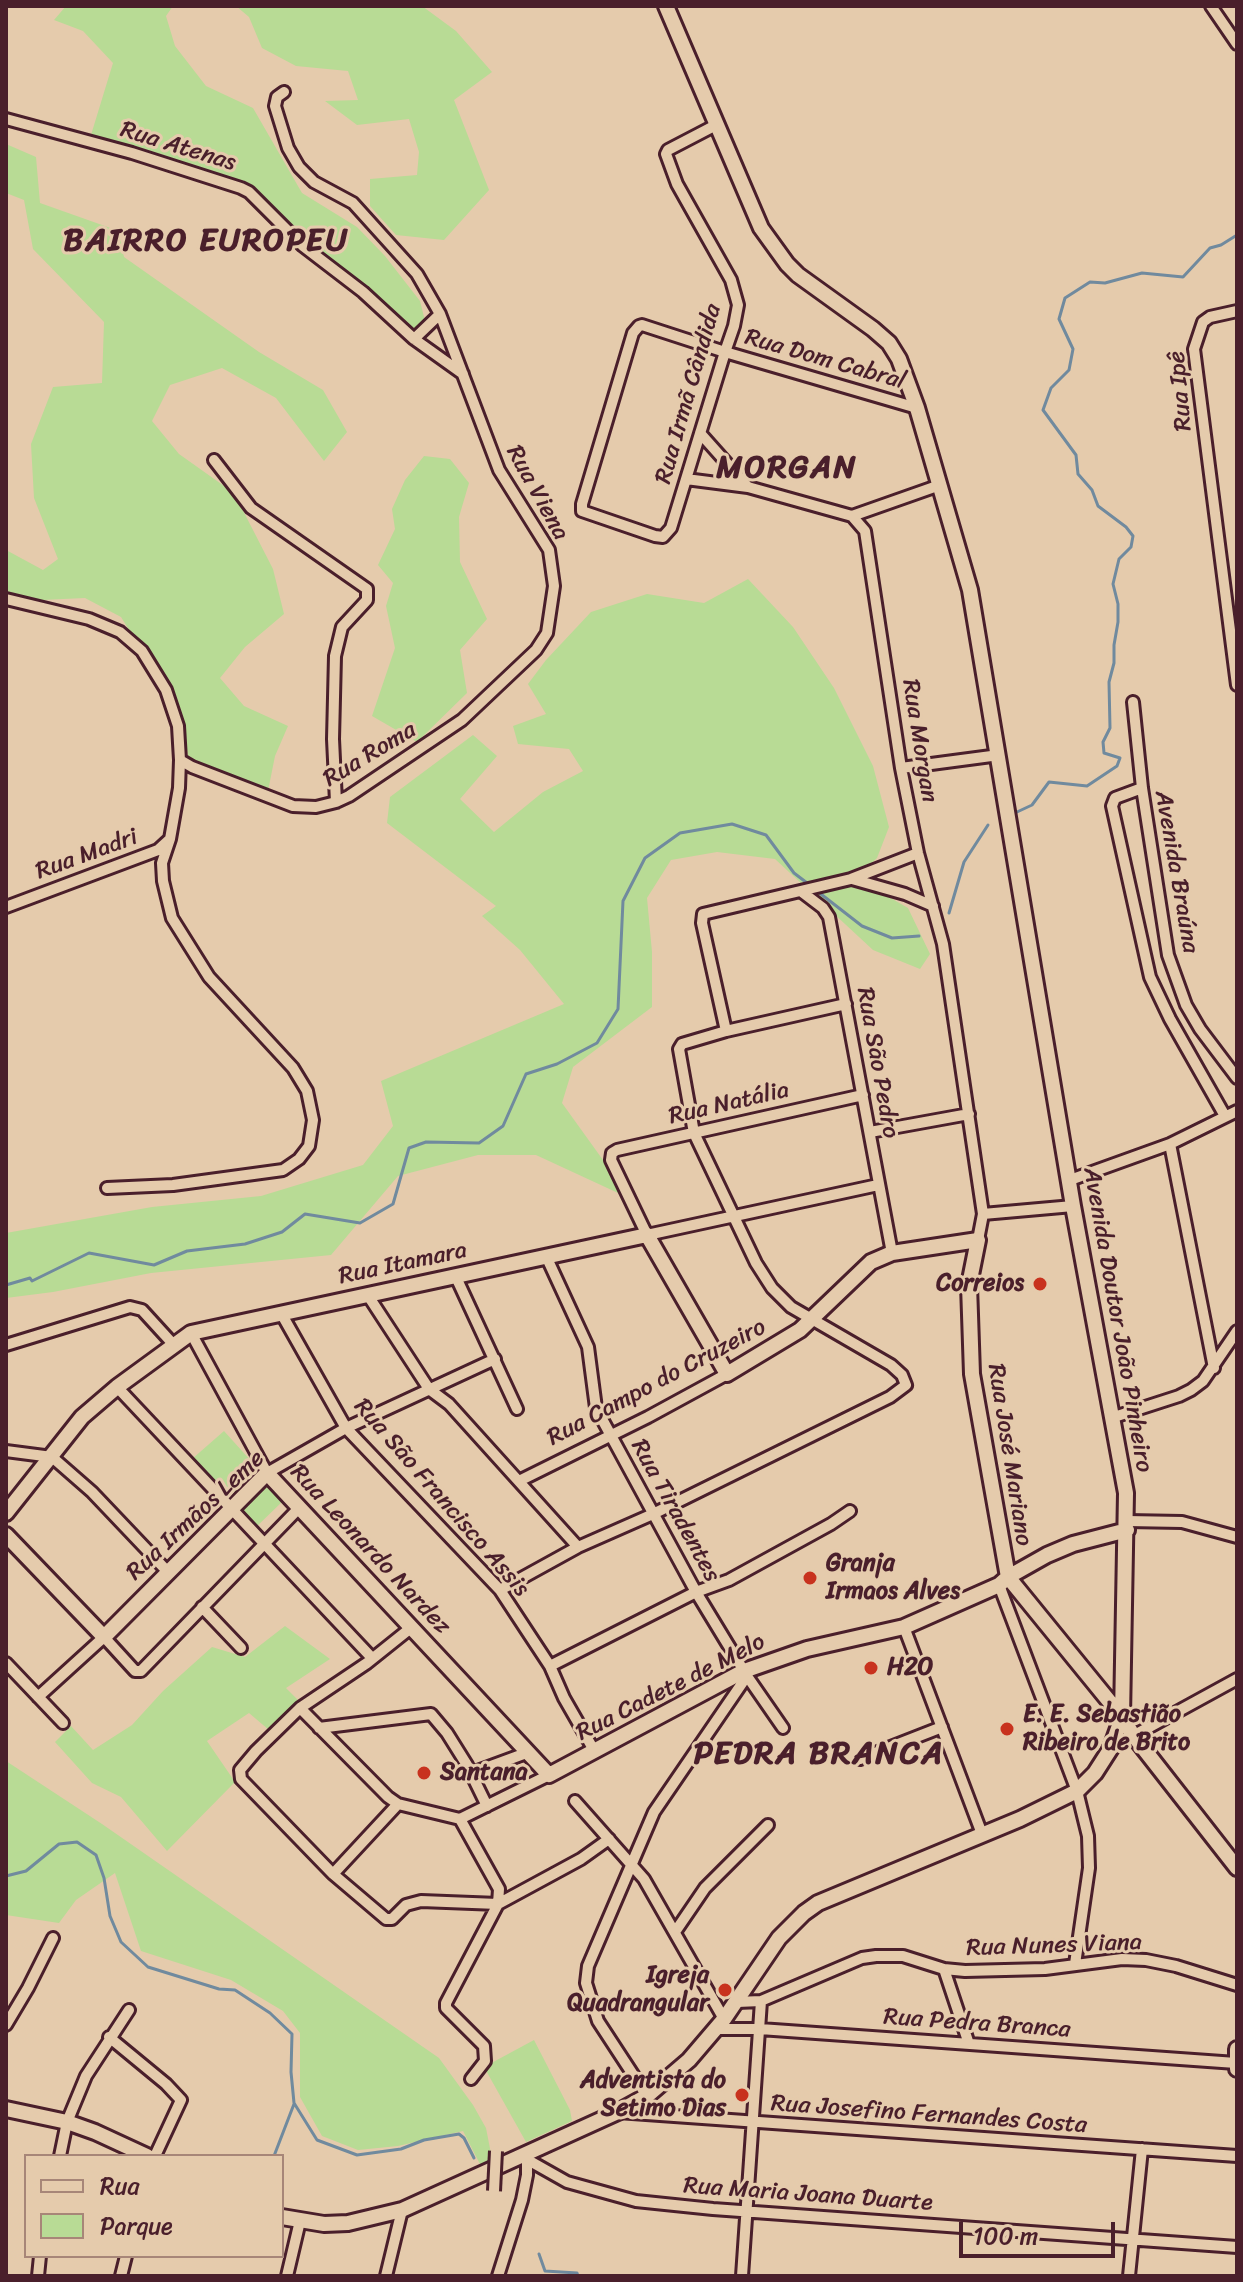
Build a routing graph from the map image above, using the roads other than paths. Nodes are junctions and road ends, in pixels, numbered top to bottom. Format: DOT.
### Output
graph roads {
  1 [pos="666,6"];
  2 [pos="1211,6"];
  3 [pos="1237,44"];
  4 [pos="284,92"];
  5 [pos="6,119"];
  6 [pos="716,125"];
  7 [pos="1237,311"];
  8 [pos="440,314"];
  9 [pos="414,339"];
  10 [pos="725,352"];
  11 [pos="464,375"];
  12 [pos="917,408"];
  13 [pos="700,433"];
  14 [pos="214,460"];
  15 [pos="686,479"];
  16 [pos="940,485"];
  17 [pos="748,487"];
  18 [pos="852,516"];
  19 [pos="671,528"];
  20 [pos="6,599"];
  21 [pos="547,633"];
  22 [pos="1237,685"];
  23 [pos="1133,702"];
  24 [pos="999,755"];
  25 [pos="180,760"];
  26 [pos="901,768"];
  27 [pos="1142,788"];
  28 [pos="336,802"];
  29 [pos="170,839"];
  30 [pos="918,853"];
  31 [pos="851,879"];
  32 [pos="802,892"];
  33 [pos="933,906"];
  34 [pos="6,907"];
  35 [pos="1168,955"];
  36 [pos="1147,959"];
  37 [pos="948,974"];
  38 [pos="846,1004"];
  39 [pos="726,1031"];
  40 [pos="1237,1078"];
  41 [pos="863,1095"];
  42 [pos="1237,1111"];
  43 [pos="969,1114"];
  44 [pos="1225,1116"];
  45 [pos="870,1132"];
  46 [pos="694,1133"];
  47 [pos="1170,1144"];
  48 [pos="1070,1180"];
  49 [pos="878,1185"];
  50 [pos="107,1188"];
  51 [pos="1073,1206"];
  52 [pos="983,1214"];
  53 [pos="734,1218"];
  54 [pos="647,1235"];
  55 [pos="978,1240"];
  56 [pos="892,1253"];
  57 [pos="546,1256"];
  58 [pos="455,1275"];
  59 [pos="367,1294"];
  60 [pos="281,1313"];
  61 [pos="812,1320"];
  62 [pos="1237,1331"];
  63 [pos="191,1333"];
  64 [pos="173,1344"];
  65 [pos="6,1345"];
  66 [pos="495,1359"];
  67 [pos="1214,1368"];
  68 [pos="727,1374"];
  69 [pos="117,1387"];
  70 [pos="429,1389"];
  71 [pos="517,1409"];
  72 [pos="1111,1418"];
  73 [pos="346,1428"];
  74 [pos="611,1435"];
  75 [pos="6,1451"];
  76 [pos="52,1457"];
  77 [pos="267,1473"];
  78 [pos="519,1481"];
  79 [pos="300,1507"];
  80 [pos="230,1508"];
  81 [pos="850,1511"];
  82 [pos="6,1513"];
  83 [pos="653,1514"];
  84 [pos="1127,1525"];
  85 [pos="6,1535"];
  86 [pos="1237,1537"];
  87 [pos="264,1544"];
  88 [pos="578,1547"];
  89 [pos="167,1571"];
  90 [pos="1003,1581"];
  91 [pos="500,1590"];
  92 [pos="696,1592"];
  93 [pos="1024,1597"];
  94 [pos="1007,1605"];
  95 [pos="202,1607"];
  96 [pos="412,1627"];
  97 [pos="904,1627"];
  98 [pos="104,1637"];
  99 [pos="241,1648"];
  100 [pos="372,1658"];
  101 [pos="6,1663"];
  102 [pos="550,1666"];
  103 [pos="745,1673"];
  104 [pos="1237,1679"];
  105 [pos="38,1697"];
  106 [pos="300,1708"];
  107 [pos="1122,1717"];
  108 [pos="63,1723"];
  109 [pos="942,1727"];
  110 [pos="319,1728"];
  111 [pos="783,1728"];
  112 [pos="1133,1735"];
  113 [pos="1111,1748"];
  114 [pos="529,1752"];
  115 [pos="595,1752"];
  116 [pos="860,1759"];
  117 [pos="472,1773"];
  118 [pos="549,1775"];
  119 [pos="1077,1791"];
  120 [pos="575,1801"];
  121 [pos="398,1804"];
  122 [pos="487,1806"];
  123 [pos="460,1819"];
  124 [pos="768,1825"];
  125 [pos="982,1834"];
  126 [pos="609,1839"];
  127 [pos="631,1863"];
  128 [pos="1237,1868"];
  129 [pos="333,1874"];
  130 [pos="498,1904"];
  131 [pos="675,1932"];
  132 [pos="53,1938"];
  133 [pos="1075,1964"];
  134 [pos="944,1969"];
  135 [pos="1237,1985"];
  136 [pos="761,2001"];
  137 [pos="737,2002"];
  138 [pos="129,2010"];
  139 [pos="719,2024"];
  140 [pos="6,2025"];
  141 [pos="760,2029"];
  142 [pos="109,2037"];
  143 [pos="969,2044"];
  144 [pos="1237,2060"];
  145 [pos="471,2079"];
  146 [pos="647,2096"];
  147 [pos="6,2109"];
  148 [pos="618,2112"];
  149 [pos="67,2122"];
  150 [pos="753,2123"];
  151 [pos="1142,2149"];
  152 [pos="496,2151"];
  153 [pos="60,2154"];
  154 [pos="143,2154"];
  155 [pos="156,2154"];
  156 [pos="527,2156"];
  157 [pos="1237,2156"];
  158 [pos="494,2191"];
  159 [pos="402,2210"];
  160 [pos="746,2211"];
  161 [pos="284,2217"];
  162 [pos="300,2221"];
  163 [pos="1133,2238"];
  164 [pos="1237,2247"];
  165 [pos="287,2276"];
  166 [pos="386,2276"];
  167 [pos="498,2276"];
  168 [pos="742,2276"];
  169 [pos="1129,2276"];
  1 -- 6 [label="street, Avenida Doutor João Pinheiro"];
  2 -- 3 [label="street"];
  4 -- 8 [label="street, Rua Viena"];
  5 -- 9 [label="street, Rua Atenas"];
  6 -- 10 [label="street, Rua Irmã Cândida"];
  6 -- 12 [label="street, Avenida Doutor João Pinheiro"];
  7 -- 22 [label="street, Rua Ipê"];
  8 -- 9 [label="street"];
  8 -- 11 [label="street, Rua Viena"];
  9 -- 11 [label="street, Rua Atenas"];
  10 -- 12 [label="street, Rua Dom Cabral"];
  10 -- 13 [label="street, Rua Irmã Cândida"];
  10 -- 19 [label="street, Rua Dom Cabral"];
  11 -- 21 [label="street, Rua Viena"];
  12 -- 16 [label="street, Avenida Doutor João Pinheiro"];
  13 -- 15 [label="street, Rua Irmã Cândida"];
  13 -- 17 [label="street"];
  14 -- 28 [label="street"];
  15 -- 17 [label="street"];
  15 -- 19 [label="street, Rua Irmã Cândida"];
  16 -- 18 [label="street"];
  16 -- 24 [label="street, Avenida Doutor João Pinheiro"];
  17 -- 18 [label="street"];
  18 -- 26 [label="street, Rua Morgan"];
  20 -- 25 [label="street, Rua Madri"];
  21 -- 28 [label="street, Rua Roma"];
  23 -- 27 [label="street, Avenida Braúna"];
  24 -- 26 [label="street"];
  24 -- 48 [label="street, Avenida Doutor João Pinheiro"];
  25 -- 28 [label="street, Rua Roma"];
  25 -- 29 [label="street, Rua Madri"];
  26 -- 30 [label="street, Rua Morgan"];
  27 -- 35 [label="street, Avenida Braúna"];
  27 -- 36 [label="street"];
  29 -- 34 [label="street, Rua Madri"];
  29 -- 50 [label="street"];
  30 -- 31 [label="street"];
  30 -- 33 [label="street, Rua Morgan"];
  31 -- 32 [label="street"];
  31 -- 33 [label="street"];
  32 -- 38 [label="street, Rua São Pedro"];
  32 -- 39 [label="street"];
  33 -- 37 [label="street, Rua Morgan"];
  35 -- 36 [label="street"];
  35 -- 40 [label="street, Avenida Braúna"];
  36 -- 44 [label="street"];
  37 -- 43 [label="street, Rua José Mariano"];
  38 -- 39 [label="street"];
  38 -- 41 [label="street, Rua São Pedro"];
  39 -- 46 [label="street"];
  41 -- 45 [label="street, Rua São Pedro"];
  41 -- 46 [label="street, Rua Natália"];
  42 -- 44 [label="street"];
  43 -- 45 [label="street"];
  43 -- 52 [label="street, Rua José Mariano"];
  44 -- 47 [label="street"];
  45 -- 49 [label="street, Rua São Pedro"];
  46 -- 53 [label="street"];
  46 -- 54 [label="street, Rua Natália"];
  47 -- 48 [label="street"];
  47 -- 67 [label="street"];
  48 -- 51 [label="street, Avenida Doutor João Pinheiro"];
  49 -- 53 [label="street, Rua Itamara"];
  49 -- 56 [label="street, Rua São Pedro"];
  51 -- 52 [label="street"];
  51 -- 72 [label="street, Avenida Doutor João Pinheiro"];
  52 -- 55 [label="street, Rua José Mariano"];
  53 -- 54 [label="street, Rua Itamara"];
  53 -- 61 [label="street"];
  54 -- 57 [label="street, Rua Itamara"];
  54 -- 68 [label="street"];
  55 -- 56 [label="street"];
  55 -- 90 [label="street, Rua José Mariano"];
  56 -- 61 [label="street, Rua Campo do Cruzeiro"];
  57 -- 58 [label="street, Rua Itamara"];
  57 -- 74 [label="street, Rua Tiradentes"];
  58 -- 59 [label="street, Rua Itamara"];
  58 -- 66 [label="street"];
  59 -- 60 [label="street, Rua Itamara"];
  59 -- 70 [label="street"];
  60 -- 63 [label="street, Rua Itamara"];
  60 -- 73 [label="street, Rua São Francisco Assis"];
  61 -- 68 [label="street, Rua Campo do Cruzeiro"];
  61 -- 83 [label="street"];
  62 -- 67 [label="street"];
  63 -- 64 [label="street, Rua Itamara"];
  63 -- 77 [label="street, Rua Leonardo Nardez"];
  64 -- 65 [label="street"];
  64 -- 69 [label="street, Rua Itamara"];
  66 -- 70 [label="street, Rua Irmãos Leme"];
  66 -- 71 [label="street"];
  67 -- 72 [label="street"];
  68 -- 74 [label="street, Rua Campo do Cruzeiro"];
  69 -- 76 [label="street, Rua Itamara"];
  69 -- 80 [label="street"];
  70 -- 73 [label="street, Rua Irmãos Leme"];
  70 -- 78 [label="street"];
  72 -- 84 [label="street, Avenida Doutor João Pinheiro"];
  73 -- 77 [label="street, Rua Irmãos Leme"];
  73 -- 91 [label="street, Rua São Francisco Assis"];
  74 -- 78 [label="street, Rua Campo do Cruzeiro"];
  74 -- 83 [label="street, Rua Tiradentes"];
  75 -- 76 [label="street"];
  76 -- 82 [label="street, Rua Itamara"];
  76 -- 89 [label="street"];
  77 -- 79 [label="street, Rua Leonardo Nardez"];
  77 -- 80 [label="street, Rua Irmãos Leme"];
  78 -- 88 [label="street"];
  79 -- 87 [label="street"];
  79 -- 96 [label="street, Rua Leonardo Nardez"];
  80 -- 87 [label="street"];
  80 -- 89 [label="street, Rua Irmãos Leme"];
  81 -- 92 [label="street"];
  83 -- 88 [label="street"];
  83 -- 92 [label="street, Rua Tiradentes"];
  84 -- 86 [label="street"];
  84 -- 90 [label="street, Rua Cadete de Melo"];
  84 -- 107 [label="street, Avenida Doutor João Pinheiro"];
  85 -- 98 [label="street"];
  87 -- 95 [label="street"];
  87 -- 100 [label="street"];
  88 -- 91 [label="street"];
  89 -- 98 [label="street, Rua Irmãos Leme"];
  90 -- 93 [label="street, Rua José Mariano"];
  90 -- 94 [label="street"];
  90 -- 97 [label="street, Rua Cadete de Melo"];
  91 -- 102 [label="street, Rua São Francisco Assis"];
  92 -- 102 [label="street"];
  92 -- 103 [label="street, Rua Tiradentes"];
  93 -- 94 [label="street"];
  93 -- 107 [label="street, Rua José Mariano"];
  94 -- 119 [label="street"];
  95 -- 98 [label="street"];
  95 -- 99 [label="street"];
  96 -- 100 [label="street"];
  96 -- 114 [label="street, Rua Leonardo Nardez"];
  97 -- 103 [label="street, Rua Cadete de Melo"];
  97 -- 109 [label="street"];
  98 -- 105 [label="street, Rua Irmãos Leme"];
  100 -- 106 [label="street"];
  101 -- 105 [label="street"];
  102 -- 115 [label="street, Rua São Francisco Assis"];
  103 -- 111 [label="street, Rua Tiradentes"];
  103 -- 115 [label="street, Rua Cadete de Melo"];
  103 -- 127 [label="street"];
  104 -- 112 [label="street"];
  105 -- 108 [label="street"];
  106 -- 110 [label="street"];
  106 -- 129 [label="street"];
  107 -- 112 [label="street, Rua José Mariano"];
  107 -- 113 [label="street, Avenida Doutor João Pinheiro"];
  109 -- 116 [label="street"];
  109 -- 125 [label="street"];
  110 -- 117 [label="street"];
  110 -- 121 [label="street"];
  112 -- 113 [label="street"];
  112 -- 128 [label="street, Rua José Mariano"];
  113 -- 119 [label="street, Avenida Doutor João Pinheiro"];
  114 -- 117 [label="street"];
  114 -- 118 [label="street, Rua Leonardo Nardez"];
  115 -- 118 [label="street, Rua Cadete de Melo"];
  117 -- 122 [label="street"];
  118 -- 122 [label="street"];
  119 -- 125 [label="street, Avenida Doutor João Pinheiro"];
  119 -- 133 [label="street"];
  120 -- 126 [label="street"];
  121 -- 123 [label="street"];
  121 -- 129 [label="street"];
  122 -- 123 [label="street"];
  123 -- 130 [label="street"];
  124 -- 131 [label="street"];
  125 -- 137 [label="street, Avenida Doutor João Pinheiro"];
  126 -- 127 [label="street"];
  126 -- 130 [label="street"];
  127 -- 131 [label="street"];
  127 -- 146 [label="street"];
  129 -- 130 [label="street"];
  130 -- 145 [label="street"];
  131 -- 139 [label="street"];
  132 -- 140 [label="street"];
  133 -- 134 [label="street, Rua Nunes Viana"];
  133 -- 135 [label="street, Rua Nunes Viana"];
  134 -- 136 [label="street, Rua Nunes Viana"];
  134 -- 143 [label="street"];
  136 -- 137 [label="street, Rua Nunes Viana"];
  136 -- 141 [label="street"];
  137 -- 139 [label="street, Avenida Doutor João Pinheiro"];
  138 -- 142 [label="street"];
  139 -- 141 [label="street, Rua Pedra Branca"];
  139 -- 146 [label="street, Avenida Doutor João Pinheiro"];
  141 -- 143 [label="street, Rua Pedra Branca"];
  141 -- 150 [label="street"];
  142 -- 149 [label="street"];
  142 -- 155 [label="street"];
  143 -- 144 [label="street, Rua Pedra Branca"];
  146 -- 148 [label="street, Avenida Doutor João Pinheiro"];
  147 -- 149 [label="street"];
  148 -- 150 [label="street, Rua Josefino Fernandes Costa"];
  148 -- 156 [label="street, Avenida Doutor João Pinheiro"];
  149 -- 153 [label="street"];
  149 -- 154 [label="street"];
  150 -- 151 [label="street, Rua Josefino Fernandes Costa"];
  150 -- 160 [label="street"];
  151 -- 157 [label="street, Rua Josefino Fernandes Costa"];
  151 -- 163 [label="street"];
  152 -- 158 [label="street, bridge"];
  156 -- 159 [label="street, Avenida Doutor João Pinheiro"];
  156 -- 160 [label="street, Rua Maria Joana Duarte"];
  156 -- 167 [label="street"];
  159 -- 162 [label="street, Avenida Doutor João Pinheiro"];
  159 -- 166 [label="street"];
  160 -- 163 [label="street, Rua Maria Joana Duarte"];
  160 -- 168 [label="street"];
  161 -- 162 [label="street, Avenida Doutor João Pinheiro"];
  162 -- 165 [label="street"];
  163 -- 164 [label="street, Rua Maria Joana Duarte"];
  163 -- 169 [label="street"];
}
